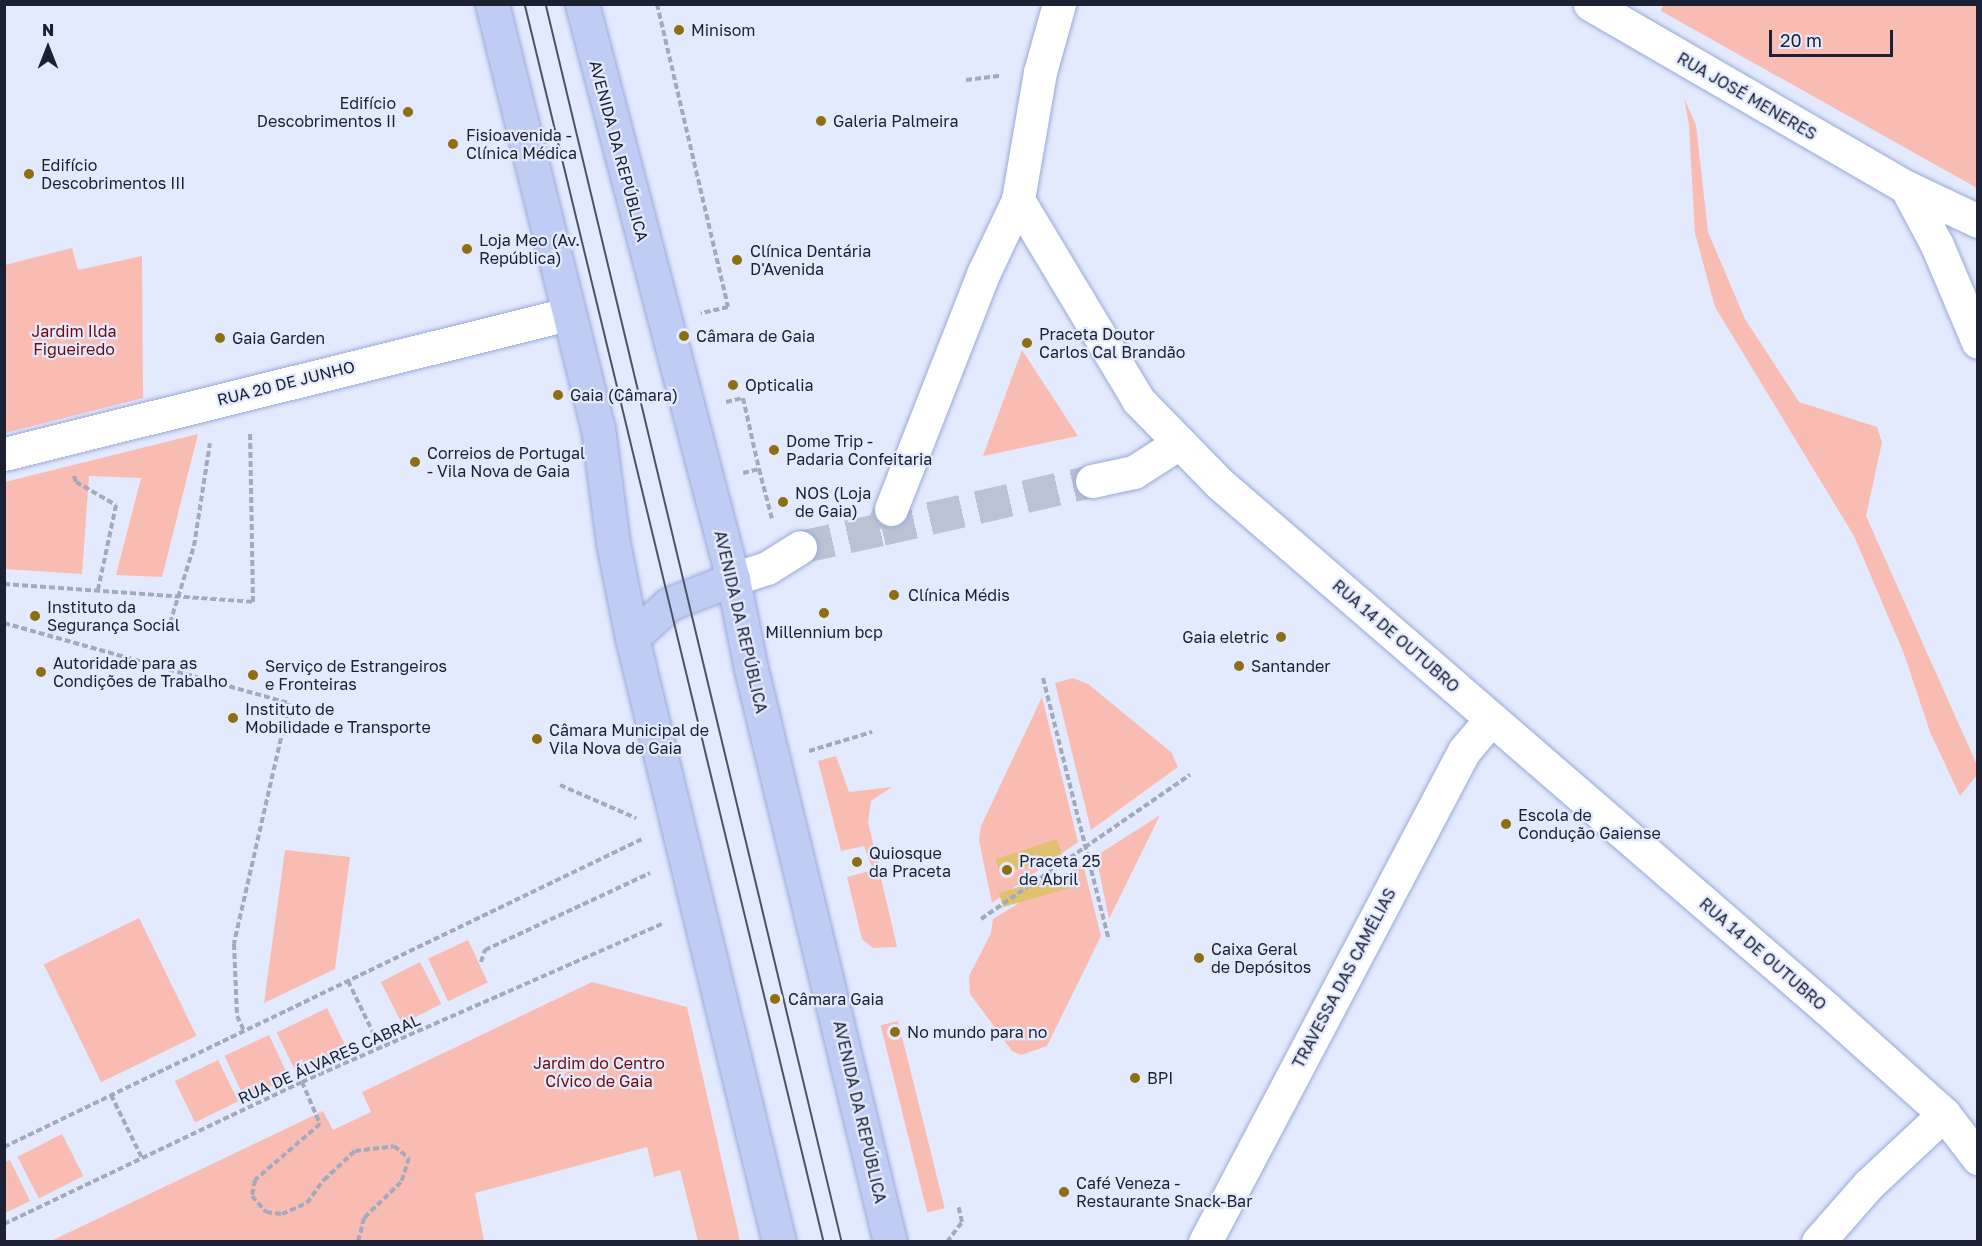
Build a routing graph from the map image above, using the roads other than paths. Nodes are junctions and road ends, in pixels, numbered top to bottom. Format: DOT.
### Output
graph roads {
  1 [pos="492,4"];
  2 [pos="582,4"];
  3 [pos="1059,4"];
  4 [pos="1590,4"];
  5 [pos="1906,187"];
  6 [pos="1018,200"];
  7 [pos="1977,221"];
  8 [pos="568,314"];
  9 [pos="1977,342"];
  10 [pos="1179,443"];
  11 [pos="4,454"];
  12 [pos="1092,481"];
  13 [pos="891,508"];
  14 [pos="800,547"];
  15 [pos="733,579"];
  16 [pos="632,638"];
  17 [pos="1491,719"];
  18 [pos="1944,1114"];
  19 [pos="1977,1158"];
  20 [pos="779,1242"];
  21 [pos="890,1242"];
  22 [pos="1205,1242"];
  23 [pos="1818,1242"];
  1 -- 8 [label="main road"];
  2 -- 15 [label="main road, AVENIDA DA REPÚBLICA"];
  3 -- 6 [label="street"];
  4 -- 5 [label="street, RUA JOSÉ MENERES"];
  5 -- 7 [label="street, RUA JOSÉ MENERES"];
  5 -- 9 [label="street"];
  6 -- 10 [label="street, RUA 14 DE OUTUBRO"];
  6 -- 13 [label="street"];
  8 -- 11 [label="street, RUA 20 DE JUNHO"];
  8 -- 16 [label="main road"];
  10 -- 12 [label="street"];
  10 -- 17 [label="street, RUA 14 DE OUTUBRO"];
  14 -- 15 [label="street"];
  15 -- 16 [label="main road"];
  15 -- 21 [label="main road, AVENIDA DA REPÚBLICA"];
  16 -- 20 [label="main road"];
  17 -- 18 [label="street, RUA 14 DE OUTUBRO"];
  17 -- 22 [label="street, TRAVESSA DAS CAMÉLIAS"];
  18 -- 19 [label="street, RUA 14 DE OUTUBRO"];
  18 -- 23 [label="street"];
}
